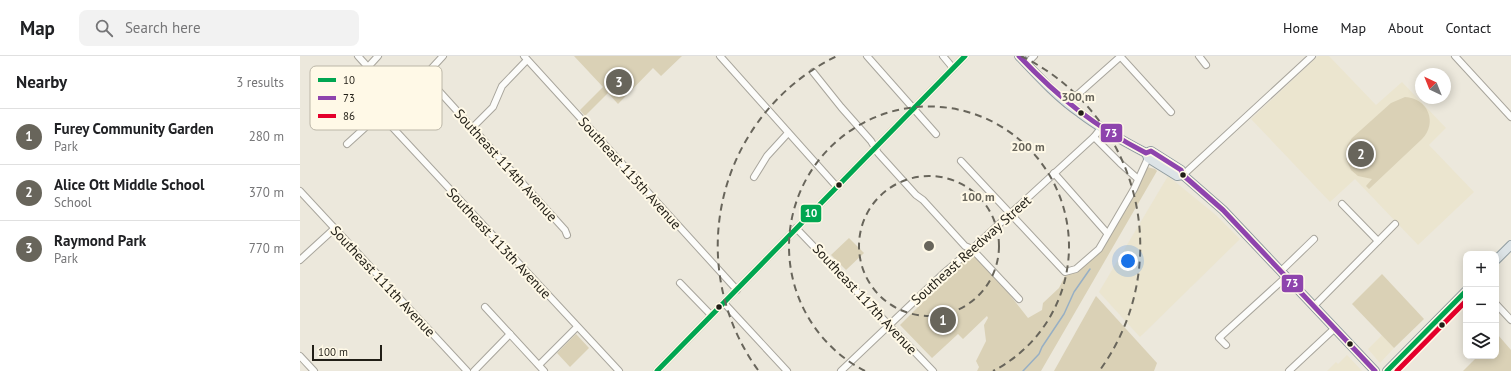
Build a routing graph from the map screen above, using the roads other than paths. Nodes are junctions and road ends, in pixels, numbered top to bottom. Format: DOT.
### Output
graph roads {
  1 [pos="358,56"];
  2 [pos="378,56"];
  3 [pos="443,56"];
  4 [pos="720,56"];
  5 [pos="867,56"];
  6 [pos="943,56"];
  7 [pos="965,56"];
  8 [pos="1019,56"];
  9 [pos="1034,56"];
  10 [pos="1120,56"];
  11 [pos="1199,56"];
  12 [pos="1312,56"];
  13 [pos="1455,56"];
  14 [pos="526,58"];
  15 [pos="1026,64"];
  16 [pos="1206,65"];
  17 [pos="367,66"];
  18 [pos="369,66"];
  19 [pos="434,66"];
  20 [pos="953,68"];
  21 [pos="813,72"];
  22 [pos="442,93"];
  23 [pos="1067,104"];
  24 [pos="913,108"];
  25 [pos="1171,112"];
  26 [pos="1511,117"];
  27 [pos="472,128"];
  28 [pos="1101,128"];
  29 [pos="362,130"];
  30 [pos="395,130"];
  31 [pos="788,133"];
  32 [pos="936,134"];
  33 [pos="1094,137"];
  34 [pos="347,144"];
  35 [pos="875,148"];
  36 [pos="1147,155"];
  37 [pos="961,161"];
  38 [pos="1054,173"];
  39 [pos="1183,175"];
  40 [pos="754,177"];
  41 [pos="1138,179"];
  42 [pos="837,187"];
  43 [pos="300,191"];
  44 [pos="1342,204"];
  45 [pos="1012,213"];
  46 [pos="1395,224"];
  47 [pos="335,228"];
  48 [pos="796,228"];
  49 [pos="1107,233"];
  50 [pos="567,235"];
  51 [pos="1314,239"];
  52 [pos="1378,241"];
  53 [pos="1511,245"];
  54 [pos="972,250"];
  55 [pos="1499,257"];
  56 [pos="300,260"];
  57 [pos="1283,274"];
  58 [pos="680,283"];
  59 [pos="736,290"];
  60 [pos="1463,293"];
  61 [pos="1019,300"];
  62 [pos="724,303"];
  63 [pos="1314,306"];
  64 [pos="485,307"];
  65 [pos="1499,307"];
  66 [pos="712,315"];
  67 [pos="1511,320"];
  68 [pos="890,325"];
  69 [pos="577,327"];
  70 [pos="1335,328"];
  71 [pos="510,334"];
  72 [pos="1226,345"];
  73 [pos="300,356"];
  74 [pos="539,365"];
  75 [pos="314,371"];
  76 [pos="467,371"];
  77 [pos="474,371"];
  78 [pos="544,371"];
  79 [pos="619,371"];
  80 [pos="657,371"];
  81 [pos="787,371"];
  82 [pos="841,371"];
  83 [pos="933,371"];
  84 [pos="1289,371"];
  85 [pos="1375,371"];
  86 [pos="1387,371"];
  1 -- 17 [label="street"];
  2 -- 18 [label="street"];
  3 -- 19 [label="street, Southeast 114th Avenue"];
  4 -- 31 [label="street"];
  5 -- 24 [label="street"];
  6 -- 20 [label="street"];
  7 -- 20 [label="street"];
  8 -- 15 [label="main road"];
  9 -- 15 [label="street"];
  10 -- 23 [label="street"];
  10 -- 25 [label="street"];
  11 -- 16 [label="street"];
  12 -- 39 [label="street"];
  13 -- 26 [label="street"];
  14 -- 27 [label="street"];
  14 -- 59 [label="street, Southeast 115th Avenue"];
  15 -- 23 [label="main road"];
  20 -- 24 [label="street"];
  21 -- 35 [label="street"];
  22 -- 27 [label="street, Southeast 114th Avenue"];
  23 -- 28 [label="main road"];
  24 -- 32 [label="street"];
  24 -- 35 [label="street"];
  27 -- 50 [label="street, Southeast 114th Avenue"];
  28 -- 33 [label="street, Southeast Reedway Street"];
  28 -- 36 [label="main road"];
  29 -- 34 [label="street"];
  30 -- 69 [label="street, Southeast 113th Avenue"];
  31 -- 40 [label="street"];
  31 -- 42 [label="street"];
  33 -- 38 [label="street, Southeast Reedway Street"];
  33 -- 41 [label="street"];
  35 -- 42 [label="street"];
  35 -- 54 [label="street"];
  36 -- 39 [label="main road"];
  36 -- 41 [label="street"];
  37 -- 45 [label="street"];
  38 -- 45 [label="street, Southeast Reedway Street"];
  38 -- 49 [label="street"];
  39 -- 57 [label="main road"];
  41 -- 49 [label="street"];
  42 -- 48 [label="street"];
  43 -- 47 [label="street, Southeast 111th Avenue"];
  44 -- 52 [label="street"];
  45 -- 49 [label="street"];
  45 -- 54 [label="street, Southeast Reedway Street"];
  46 -- 52 [label="street"];
  47 -- 56 [label="street"];
  47 -- 76 [label="street, Southeast 111th Avenue"];
  48 -- 59 [label="street"];
  48 -- 68 [label="street, Southeast 117th Avenue"];
  51 -- 57 [label="street"];
  52 -- 63 [label="street"];
  53 -- 55 [label="main road"];
  54 -- 61 [label="street"];
  54 -- 68 [label="street, Southeast Reedway Street"];
  57 -- 63 [label="main road"];
  57 -- 72 [label="street"];
  58 -- 66 [label="street"];
  59 -- 62 [label="street"];
  60 -- 86 [label="main road"];
  62 -- 66 [label="street"];
  62 -- 81 [label="street"];
  63 -- 70 [label="main road"];
  64 -- 71 [label="street"];
  65 -- 67 [label="street"];
  66 -- 80 [label="street"];
  68 -- 82 [label="street, Southeast Reedway Street"];
  68 -- 83 [label="street, Southeast 117th Avenue"];
  69 -- 74 [label="street"];
  69 -- 79 [label="street, Southeast 113th Avenue"];
  70 -- 84 [label="street"];
  70 -- 85 [label="main road"];
  71 -- 74 [label="street"];
  71 -- 77 [label="street"];
  73 -- 75 [label="street"];
  74 -- 78 [label="street"];
}
